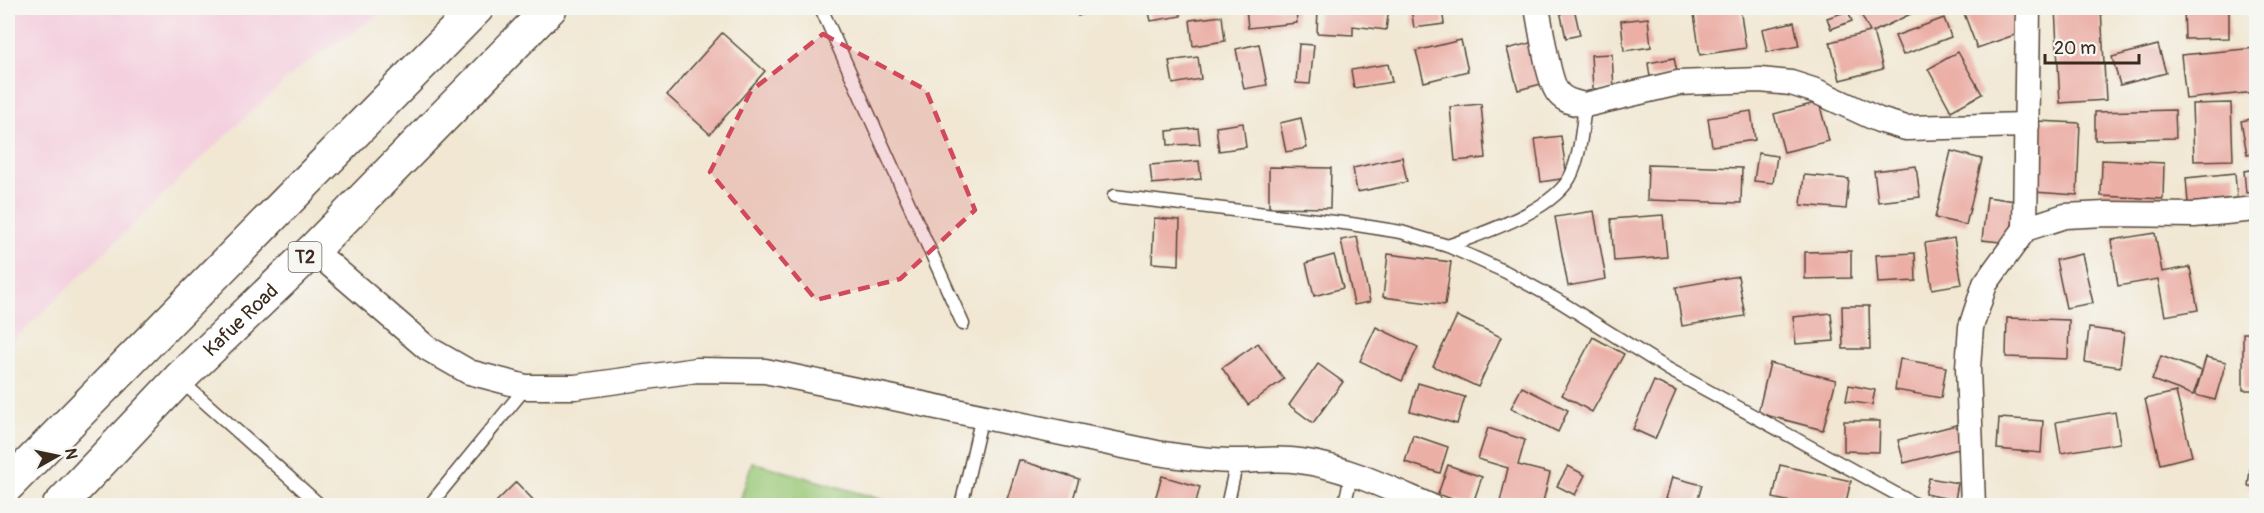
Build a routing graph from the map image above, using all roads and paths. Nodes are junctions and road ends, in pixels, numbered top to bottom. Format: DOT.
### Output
graph roads {
  1 [pos="477,8"];
  2 [pos="550,8"];
  3 [pos="821,8"];
  4 [pos="1537,8"];
  5 [pos="2028,8"];
  6 [pos="1585,105"];
  7 [pos="2027,125"];
  8 [pos="1114,196"];
  9 [pos="2256,209"];
  10 [pos="2025,229"];
  11 [pos="1448,246"];
  12 [pos="313,250"];
  13 [pos="963,324"];
  14 [pos="179,379"];
  15 [pos="526,387"];
  16 [pos="982,416"];
  17 [pos="1237,461"];
  18 [pos="1352,473"];
  19 [pos="8,485"];
  20 [pos="59,506"];
  21 [pos="321,506"];
  22 [pos="429,506"];
  23 [pos="961,506"];
  24 [pos="1227,506"];
  25 [pos="1344,506"];
  26 [pos="1430,506"];
  27 [pos="1918,506"];
  28 [pos="1973,506"];
  1 -- 19 [label="highway"];
  2 -- 12 [label="highway, Kafue Road / T2"];
  3 -- 13 [label="lane"];
  4 -- 6 [label="street"];
  5 -- 7 [label="street"];
  6 -- 7 [label="street"];
  6 -- 11 [label="lane"];
  7 -- 10 [label="street"];
  8 -- 11 [label="lane"];
  9 -- 10 [label="street"];
  10 -- 28 [label="street"];
  11 -- 27 [label="lane"];
  12 -- 14 [label="highway, Kafue Road / T2"];
  12 -- 15 [label="street"];
  14 -- 20 [label="highway, Kafue Road / T2"];
  14 -- 21 [label="lane"];
  15 -- 16 [label="street"];
  15 -- 22 [label="lane"];
  16 -- 17 [label="street"];
  16 -- 23 [label="lane"];
  17 -- 18 [label="street"];
  17 -- 24 [label="lane"];
  18 -- 25 [label="lane"];
  18 -- 26 [label="street"];
}
